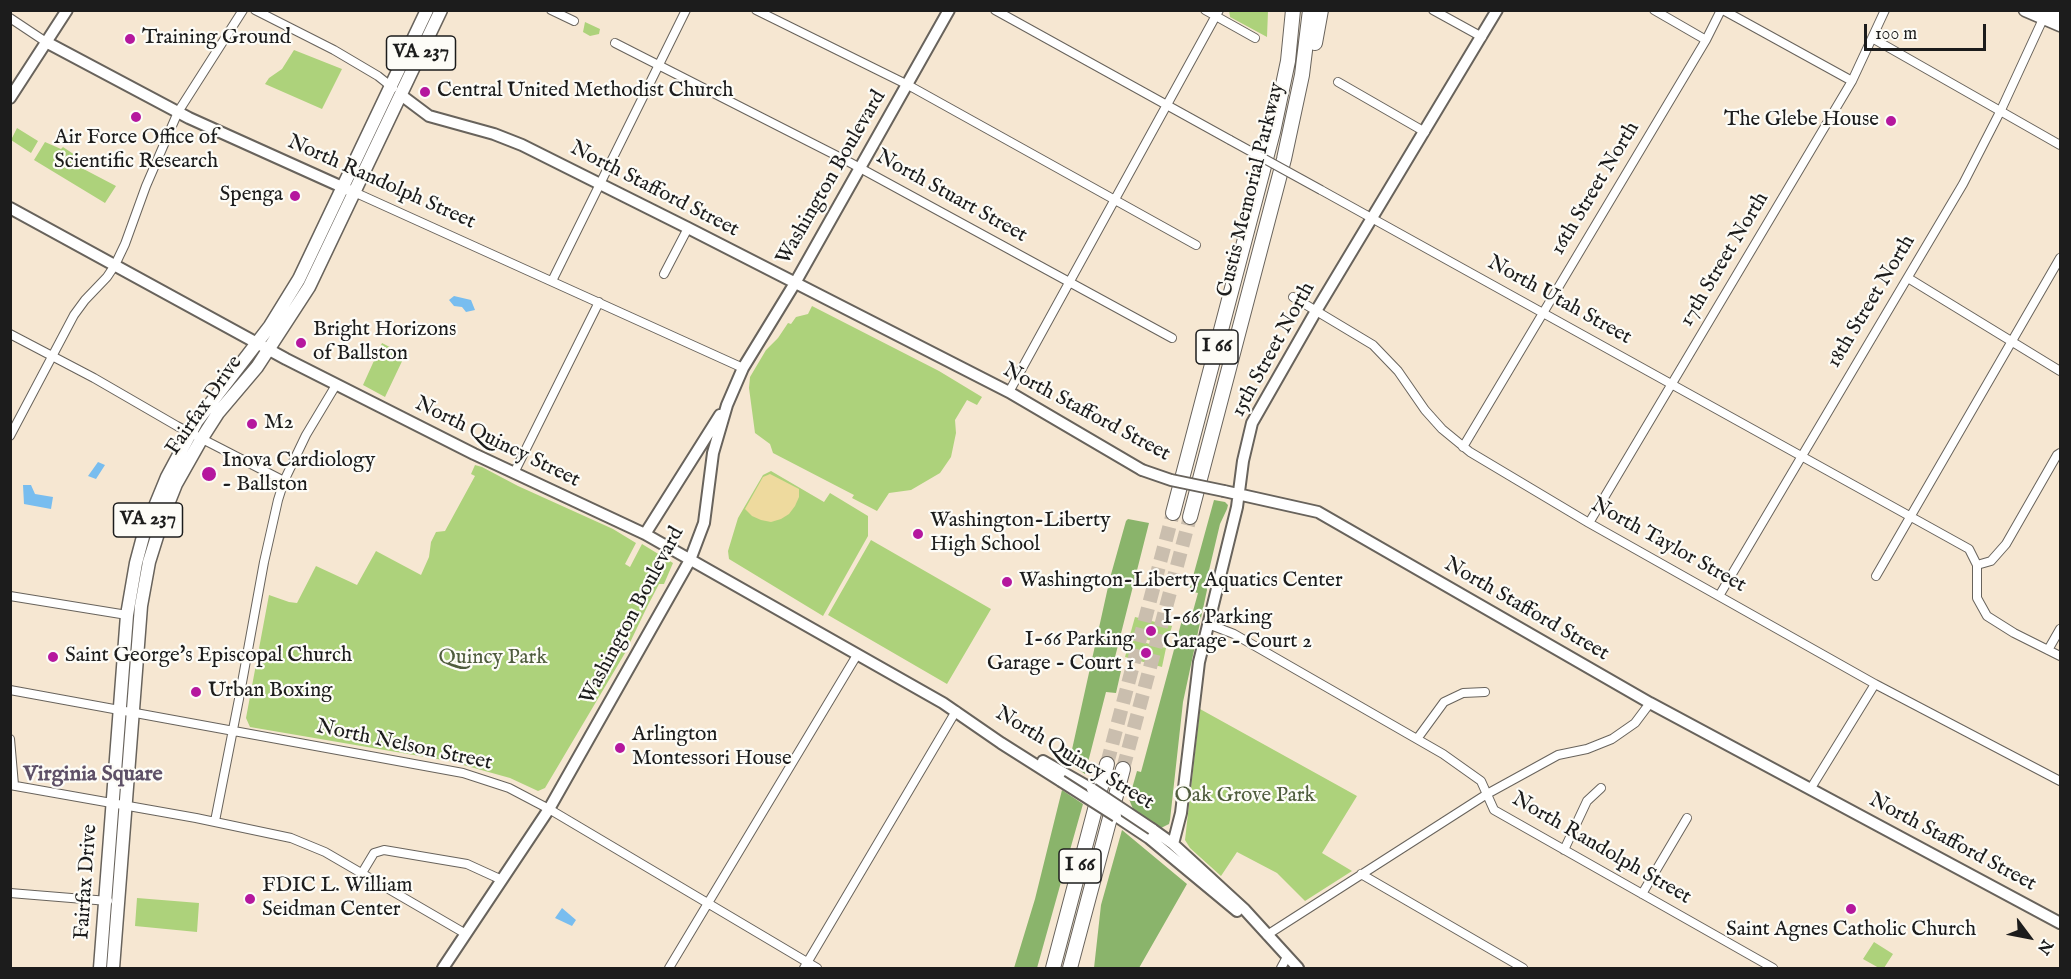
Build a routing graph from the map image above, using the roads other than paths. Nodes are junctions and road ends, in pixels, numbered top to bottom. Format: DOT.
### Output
graph roads {
  1 [pos="67,10"];
  2 [pos="243,10"];
  3 [pos="255,10"];
  4 [pos="427,10"];
  5 [pos="441,10"];
  6 [pos="551,10"];
  7 [pos="686,10"];
  8 [pos="756,10"];
  9 [pos="950,10"];
  10 [pos="995,10"];
  11 [pos="1205,10"];
  12 [pos="1285,10"];
  13 [pos="1293,10"];
  14 [pos="1310,10"];
  15 [pos="1321,10"];
  16 [pos="1433,10"];
  17 [pos="1497,10"];
  18 [pos="1654,10"];
  19 [pos="1722,10"];
  20 [pos="1885,10"];
  21 [pos="2025,10"];
  22 [pos="1217,14"];
  23 [pos="2061,14"];
  24 [pos="2046,15"];
  25 [pos="10,18"];
  26 [pos="574,21"];
  27 [pos="2061,25"];
  28 [pos="1482,37"];
  29 [pos="1255,38"];
  30 [pos="1872,38"];
  31 [pos="1706,40"];
  32 [pos="46,42"];
  33 [pos="615,43"];
  34 [pos="658,65"];
  35 [pos="1852,81"];
  36 [pos="1338,82"];
  37 [pos="391,86"];
  38 [pos="908,86"];
  39 [pos="401,95"];
  40 [pos="10,98"];
  41 [pos="1168,106"];
  42 [pos="2001,110"];
  43 [pos="178,112"];
  44 [pos="1273,132"];
  45 [pos="1425,132"];
  46 [pos="2061,146"];
  47 [pos="861,168"];
  48 [pos="598,184"];
  49 [pos="348,189"];
  50 [pos="1115,201"];
  51 [pos="10,208"];
  52 [pos="1373,218"];
  53 [pos="1266,227"];
  54 [pos="688,228"];
  55 [pos="1196,245"];
  56 [pos="2061,258"];
  57 [pos="114,265"];
  58 [pos="664,274"];
  59 [pos="1908,278"];
  60 [pos="552,281"];
  61 [pos="1069,282"];
  62 [pos="795,283"];
  63 [pos="1293,297"];
  64 [pos="598,302"];
  65 [pos="1317,311"];
  66 [pos="1543,313"];
  67 [pos="10,334"];
  68 [pos="1172,338"];
  69 [pos="2013,341"];
  70 [pos="256,344"];
  71 [pos="268,350"];
  72 [pos="52,356"];
  73 [pos="743,368"];
  74 [pos="2061,371"];
  75 [pos="1673,384"];
  76 [pos="336,385"];
  77 [pos="1009,392"];
  78 [pos="727,405"];
  79 [pos="196,435"];
  80 [pos="10,436"];
  81 [pos="1463,447"];
  82 [pos="2061,453"];
  83 [pos="1800,455"];
  84 [pos="514,473"];
  85 [pos="284,481"];
  86 [pos="1239,494"];
  87 [pos="1173,513"];
  88 [pos="1910,515"];
  89 [pos="1190,517"];
  90 [pos="1589,523"];
  91 [pos="645,534"];
  92 [pos="690,560"];
  93 [pos="1977,565"];
  94 [pos="1876,576"];
  95 [pos="10,596"];
  96 [pos="1719,596"];
  97 [pos="134,615"];
  98 [pos="1208,624"];
  99 [pos="2061,629"];
  100 [pos="2049,650"];
  101 [pos="857,655"];
  102 [pos="2061,656"];
  103 [pos="1875,684"];
  104 [pos="10,690"];
  105 [pos="1485,692"];
  106 [pos="1650,703"];
  107 [pos="126,711"];
  108 [pos="960,714"];
  109 [pos="233,730"];
  110 [pos="10,739"];
  111 [pos="1417,739"];
  112 [pos="1107,764"];
  113 [pos="1123,769"];
  114 [pos="2061,781"];
  115 [pos="12,785"];
  116 [pos="1601,788"];
  117 [pos="1811,788"];
  118 [pos="1486,794"];
  119 [pos="119,804"];
  120 [pos="549,809"];
  121 [pos="1687,818"];
  122 [pos="215,821"];
  123 [pos="1171,849"];
  124 [pos="1564,850"];
  125 [pos="362,873"];
  126 [pos="1361,874"];
  127 [pos="502,880"];
  128 [pos="10,893"];
  129 [pos="1642,894"];
  130 [pos="112,901"];
  131 [pos="708,903"];
  132 [pos="2061,923"];
  133 [pos="466,934"];
  134 [pos="1267,935"];
  135 [pos="1287,957"];
  136 [pos="806,966"];
  137 [pos="445,968"];
  138 [pos="100,969"];
  139 [pos="113,969"];
  140 [pos="669,969"];
  141 [pos="817,969"];
  142 [pos="1053,969"];
  143 [pos="1070,969"];
  144 [pos="1281,969"];
  145 [pos="1298,969"];
  146 [pos="1523,969"];
  147 [pos="1773,969"];
  1 -- 32 [label="street"];
  2 -- 43 [label="street"];
  3 -- 37 [label="street, North Stafford Street"];
  4 -- 37 [label="main road, Fairfax Drive / VA 237"];
  5 -- 39 [label="main road, Fairfax Drive / VA 237"];
  6 -- 26 [label="street"];
  7 -- 34 [label="street"];
  8 -- 38 [label="street"];
  9 -- 38 [label="street, Washington Boulevard"];
  10 -- 41 [label="street, North Utah Street"];
  11 -- 22 [label="street"];
  12 -- 44 [label="highway"];
  13 -- 44 [label="highway, Custis Memorial Parkway / I 66"];
  14 -- 53 [label="highway, Custis Memorial Parkway / I 66"];
  15 -- 53 [label="highway"];
  16 -- 28 [label="street"];
  17 -- 28 [label="street, 15th Street North"];
  18 -- 31 [label="street"];
  19 -- 31 [label="street, 16th Street North"];
  19 -- 35 [label="street"];
  20 -- 30 [label="street, 17th Street North"];
  21 -- 24 [label="main road"];
  22 -- 29 [label="street"];
  22 -- 41 [label="street"];
  23 -- 24 [label="main road"];
  24 -- 27 [label="main road"];
  24 -- 42 [label="street, 18th Street North"];
  25 -- 32 [label="street, North Randolph Street"];
  28 -- 45 [label="street, 15th Street North"];
  30 -- 35 [label="street, 17th Street North"];
  30 -- 42 [label="street"];
  31 -- 66 [label="street, 16th Street North"];
  32 -- 40 [label="street"];
  32 -- 43 [label="street, North Randolph Street"];
  33 -- 34 [label="street, North Stuart Street"];
  34 -- 47 [label="street, North Stuart Street"];
  34 -- 48 [label="street"];
  35 -- 75 [label="street, 17th Street North"];
  36 -- 45 [label="street"];
  37 -- 39 [label="street, North Stafford Street"];
  37 -- 49 [label="main road, Fairfax Drive / VA 237"];
  38 -- 47 [label="street, Washington Boulevard"];
  38 -- 50 [label="street"];
  39 -- 48 [label="street, North Stafford Street"];
  39 -- 49 [label="main road, Fairfax Drive / VA 237"];
  41 -- 50 [label="street"];
  41 -- 52 [label="street, North Utah Street, bridge"];
  42 -- 46 [label="street"];
  42 -- 59 [label="street, 18th Street North"];
  43 -- 49 [label="street, North Randolph Street"];
  43 -- 57 [label="street"];
  44 -- 87 [label="highway, Custis Memorial Parkway / I 66"];
  45 -- 52 [label="street, 15th Street North"];
  47 -- 61 [label="street, North Stuart Street"];
  47 -- 62 [label="street, Washington Boulevard"];
  48 -- 54 [label="street, North Stafford Street"];
  48 -- 60 [label="street"];
  49 -- 60 [label="street, North Randolph Street"];
  49 -- 70 [label="main road, Fairfax Drive / VA 237"];
  49 -- 71 [label="main road, Fairfax Drive / VA 237"];
  50 -- 55 [label="street"];
  50 -- 61 [label="street"];
  51 -- 57 [label="street, North Quincy Street"];
  52 -- 65 [label="street, 15th Street North"];
  52 -- 66 [label="street, North Utah Street"];
  53 -- 89 [label="highway, Custis Memorial Parkway / I 66"];
  54 -- 58 [label="street"];
  54 -- 62 [label="street, North Stafford Street"];
  56 -- 69 [label="street"];
  57 -- 70 [label="street, North Quincy Street"];
  57 -- 72 [label="street"];
  59 -- 69 [label="street"];
  59 -- 83 [label="street, 18th Street North"];
  60 -- 64 [label="street, North Randolph Street"];
  61 -- 68 [label="street, North Stuart Street"];
  61 -- 77 [label="street"];
  62 -- 73 [label="street, Washington Boulevard"];
  62 -- 77 [label="street, North Stafford Street"];
  63 -- 65 [label="street, North Taylor Street"];
  64 -- 73 [label="street, North Randolph Street"];
  64 -- 84 [label="street"];
  65 -- 81 [label="street, North Taylor Street"];
  65 -- 86 [label="street, 15th Street North"];
  66 -- 75 [label="street, North Utah Street"];
  66 -- 81 [label="street, 16th Street North"];
  67 -- 72 [label="street"];
  69 -- 74 [label="street"];
  69 -- 88 [label="street"];
  70 -- 71 [label="street, North Quincy Street"];
  70 -- 79 [label="main road, Fairfax Drive / VA 237"];
  71 -- 76 [label="street, North Quincy Street"];
  71 -- 79 [label="main road, Fairfax Drive / VA 237"];
  72 -- 79 [label="street"];
  72 -- 80 [label="street"];
  73 -- 78 [label="street, Washington Boulevard"];
  75 -- 83 [label="street, North Utah Street"];
  75 -- 90 [label="street, 17th Street North"];
  76 -- 84 [label="street, North Quincy Street"];
  76 -- 85 [label="street"];
  77 -- 86 [label="street, North Stafford Street, bridge"];
  78 -- 91 [label="street"];
  78 -- 92 [label="street, Washington Boulevard"];
  79 -- 85 [label="street"];
  79 -- 97 [label="main road, Fairfax Drive / VA 237"];
  81 -- 90 [label="street, North Taylor Street"];
  82 -- 93 [label="street"];
  83 -- 88 [label="street, North Utah Street"];
  83 -- 96 [label="street, 18th Street North"];
  84 -- 91 [label="street, North Quincy Street"];
  85 -- 109 [label="street"];
  86 -- 98 [label="street, 15th Street North"];
  86 -- 106 [label="street, North Stafford Street"];
  88 -- 93 [label="street, North Utah Street"];
  88 -- 94 [label="street"];
  90 -- 96 [label="street, North Taylor Street"];
  91 -- 92 [label="street, North Quincy Street"];
  92 -- 101 [label="street, North Quincy Street"];
  92 -- 120 [label="street, Washington Boulevard"];
  93 -- 100 [label="street"];
  95 -- 97 [label="street"];
  96 -- 103 [label="street, North Taylor Street"];
  97 -- 107 [label="main road, Fairfax Drive / VA 237"];
  98 -- 111 [label="street, North Randolph Street"];
  98 -- 123 [label="street, 15th Street North"];
  99 -- 100 [label="street"];
  100 -- 102 [label="street"];
  101 -- 108 [label="street, North Quincy Street"];
  101 -- 131 [label="street"];
  103 -- 114 [label="street, North Taylor Street"];
  103 -- 117 [label="street"];
  104 -- 107 [label="street, North Nelson Street"];
  105 -- 111 [label="street"];
  106 -- 117 [label="street, North Stafford Street"];
  106 -- 118 [label="street"];
  107 -- 109 [label="street, North Nelson Street"];
  107 -- 119 [label="main road, Fairfax Drive / VA 237"];
  108 -- 123 [label="street, North Quincy Street, bridge"];
  108 -- 136 [label="street"];
  109 -- 120 [label="street, North Nelson Street"];
  109 -- 122 [label="street"];
  110 -- 115 [label="street"];
  111 -- 118 [label="street, North Randolph Street"];
  112 -- 142 [label="highway, I 66"];
  113 -- 143 [label="highway, I 66"];
  115 -- 119 [label="street"];
  116 -- 124 [label="street"];
  117 -- 132 [label="street, North Stafford Street"];
  118 -- 124 [label="street, North Randolph Street"];
  118 -- 126 [label="street"];
  119 -- 122 [label="street"];
  119 -- 130 [label="main road, Fairfax Drive / VA 237"];
  120 -- 127 [label="street, Washington Boulevard"];
  120 -- 131 [label="street, North Nelson Street"];
  121 -- 129 [label="street"];
  122 -- 125 [label="street"];
  123 -- 134 [label="street, North Quincy Street"];
  124 -- 129 [label="street, North Randolph Street"];
  125 -- 127 [label="street"];
  125 -- 133 [label="street"];
  126 -- 134 [label="street"];
  126 -- 146 [label="street"];
  127 -- 133 [label="street, Washington Boulevard"];
  128 -- 130 [label="street"];
  129 -- 147 [label="street, North Randolph Street"];
  130 -- 138 [label="main road, Fairfax Drive / VA 237"];
  130 -- 139 [label="main road, Fairfax Drive / VA 237"];
  131 -- 136 [label="street, North Nelson Street"];
  131 -- 140 [label="street"];
  133 -- 137 [label="street, Washington Boulevard"];
  134 -- 135 [label="street, North Quincy Street"];
  135 -- 144 [label="street"];
  135 -- 145 [label="street, North Quincy Street"];
  136 -- 141 [label="street, North Nelson Street"];
}
